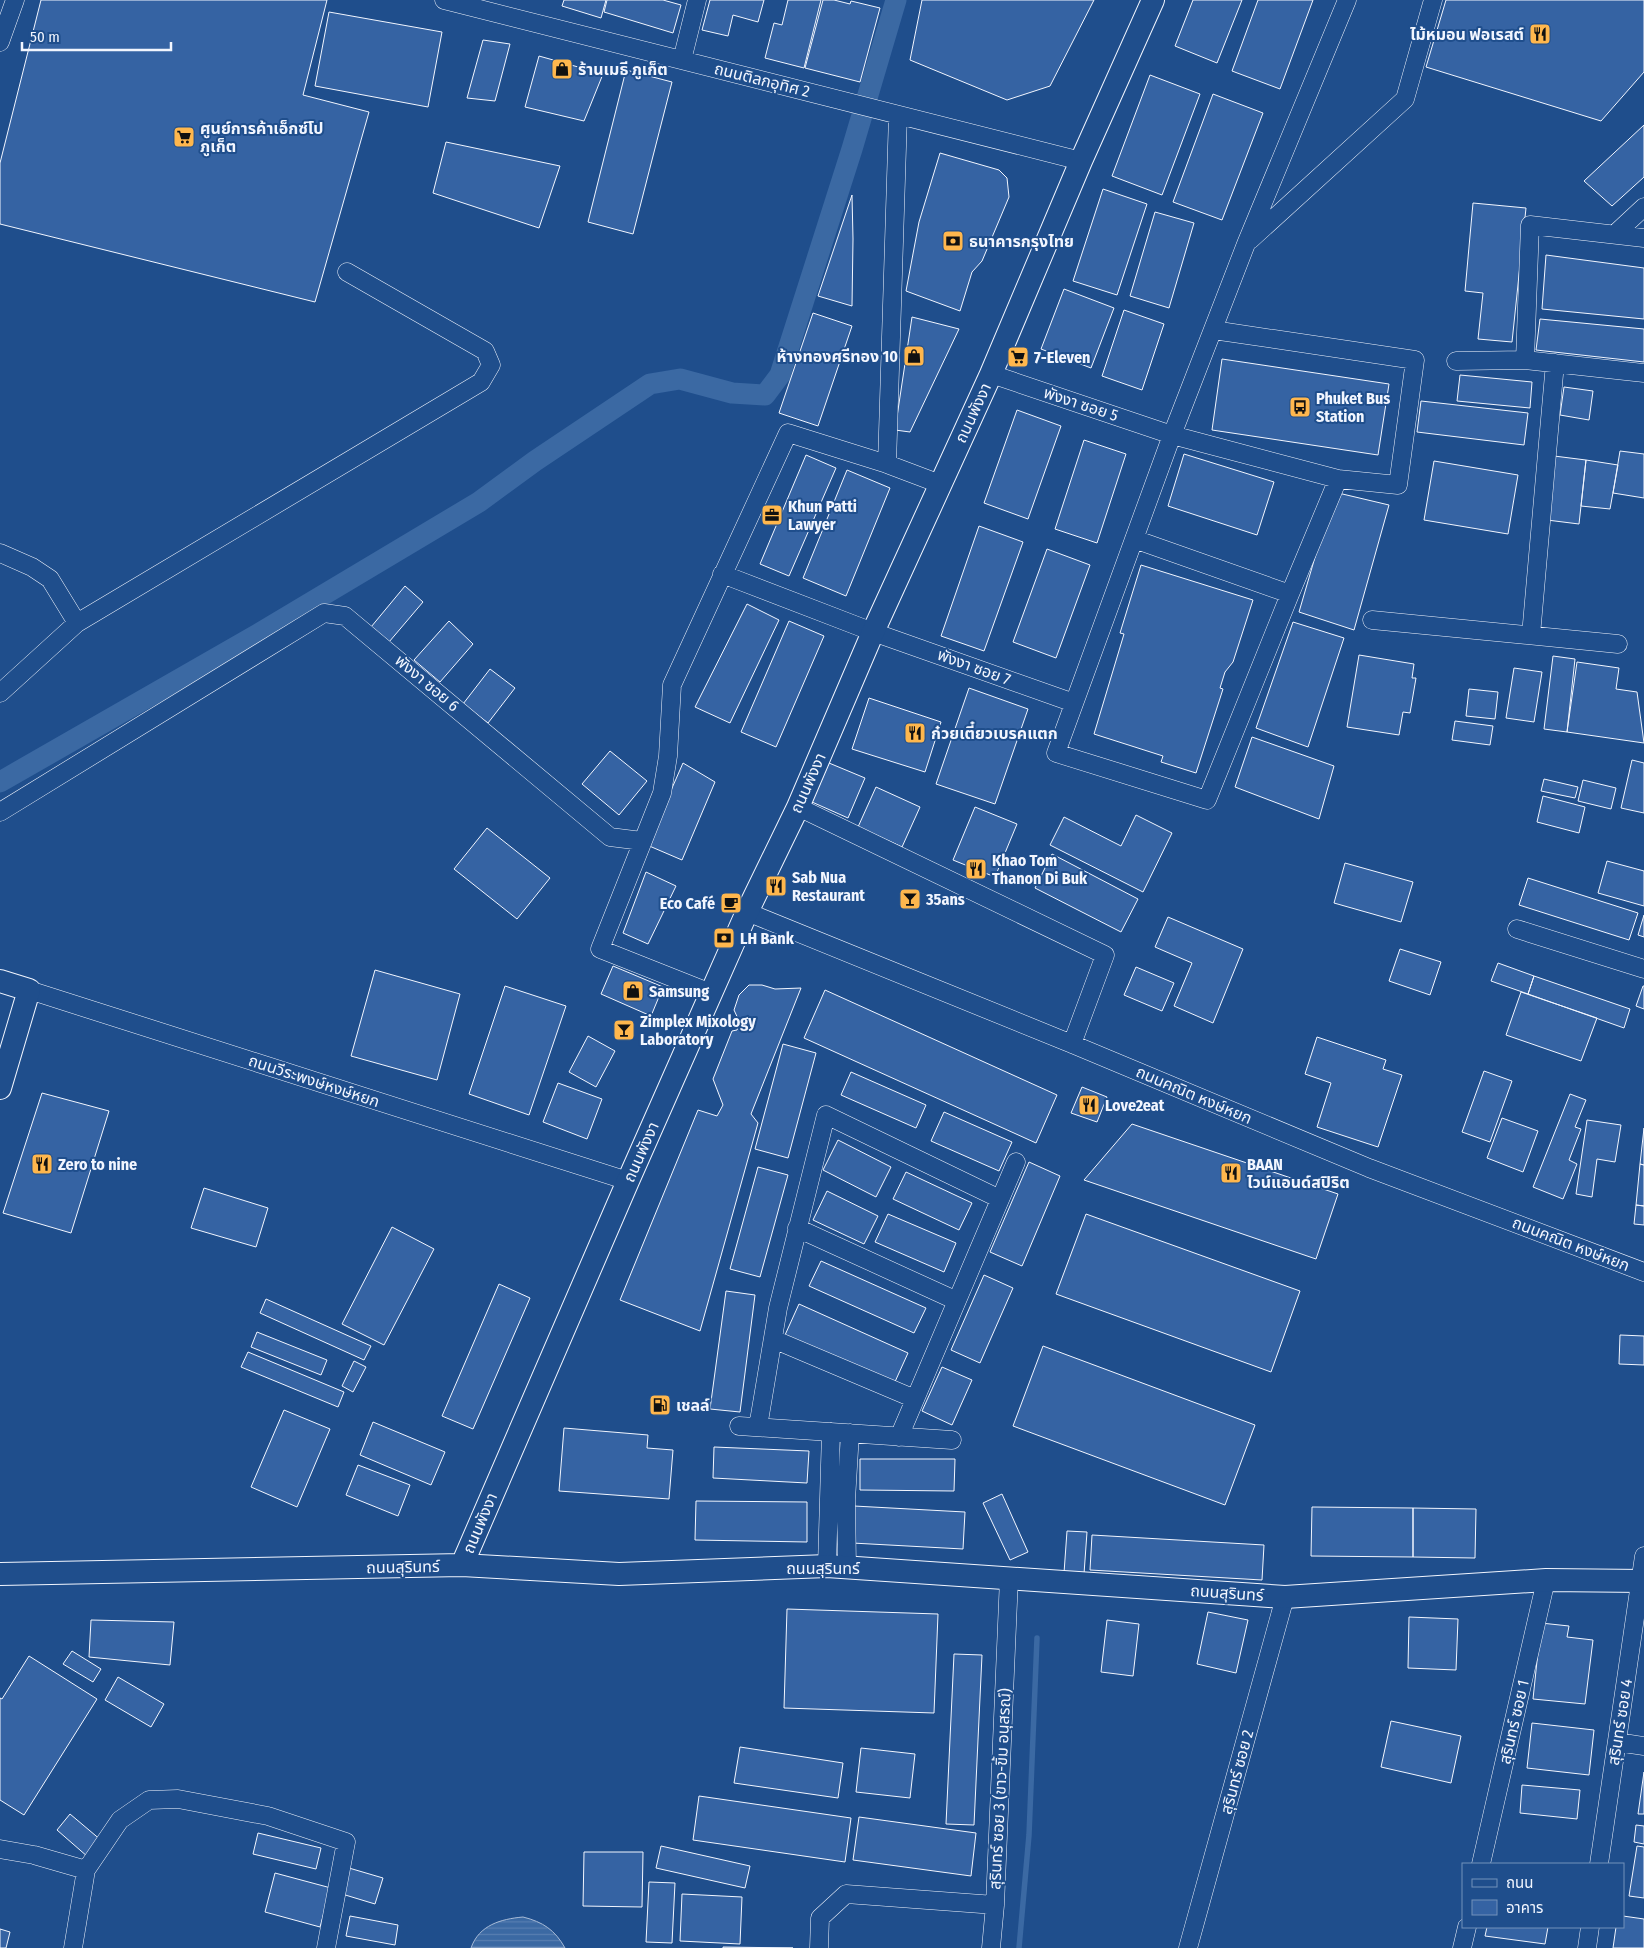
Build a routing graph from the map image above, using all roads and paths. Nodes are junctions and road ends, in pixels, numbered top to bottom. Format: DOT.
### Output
graph roads {
  1 [pos="15,0"];
  2 [pos="444,0"];
  3 [pos="697,0"];
  4 [pos="1153,0"];
  5 [pos="1347,0"];
  6 [pos="1433,0"];
  7 [pos="0,42"];
  8 [pos="682,60"];
  9 [pos="898,115"];
  10 [pos="1081,161"];
  11 [pos="1644,207"];
  12 [pos="1615,234"];
  13 [pos="1644,238"];
  14 [pos="1246,244"];
  15 [pos="347,272"];
  16 [pos="1213,330"];
  17 [pos="1456,360"];
  18 [pos="1525,360"];
  19 [pos="1555,363"];
  20 [pos="1644,373"];
  21 [pos="991,374"];
  22 [pos="1172,435"];
  23 [pos="887,464"];
  24 [pos="1338,479"];
  25 [pos="940,484"];
  26 [pos="1134,539"];
  27 [pos="0,553"];
  28 [pos="722,574"];
  29 [pos="1290,594"];
  30 [pos="1372,620"];
  31 [pos="77,622"];
  32 [pos="874,632"];
  33 [pos="1531,635"];
  34 [pos="1618,644"];
  35 [pos="0,693"];
  36 [pos="1074,703"];
  37 [pos="798,807"];
  38 [pos="0,812"];
  39 [pos="642,841"];
  40 [pos="748,912"];
  41 [pos="1517,929"];
  42 [pos="1644,969"];
  43 [pos="0,981"];
  44 [pos="29,990"];
  45 [pos="711,993"];
  46 [pos="1072,1044"];
  47 [pos="0,1088"];
  48 [pos="1016,1162"];
  49 [pos="628,1181"];
  50 [pos="1000,1200"];
  51 [pos="797,1228"];
  52 [pos="1644,1272"];
  53 [pos="956,1301"];
  54 [pos="772,1339"];
  55 [pos="915,1399"];
  56 [pos="739,1426"];
  57 [pos="758,1427"];
  58 [pos="831,1432"];
  59 [pos="850,1433"];
  60 [pos="899,1437"];
  61 [pos="952,1440"];
  62 [pos="1644,1556"];
  63 [pos="462,1566"];
  64 [pos="837,1567"];
  65 [pos="1,1574"];
  66 [pos="1009,1578"];
  67 [pos="1546,1580"];
  68 [pos="1643,1580"];
  69 [pos="1285,1597"];
  70 [pos="1617,1742"];
  71 [pos="1644,1746"];
  72 [pos="0,1849"];
  73 [pos="1481,1863"];
  74 [pos="1599,1863"];
  75 [pos="86,1870"];
  76 [pos="995,1905"];
  77 [pos="1467,1928"];
  78 [pos="1590,1928"];
  79 [pos="73,1948"];
  80 [pos="326,1948"];
  81 [pos="819,1948"];
  82 [pos="991,1948"];
  83 [pos="1188,1948"];
  84 [pos="1462,1948"];
  85 [pos="1587,1948"];
  1 -- 7 [label="street"];
  2 -- 8 [label="street, ถนนติลกอุทิศ 2"];
  3 -- 8 [label="street"];
  4 -- 10 [label="street, ถนนพังงา"];
  5 -- 14 [label="street"];
  6 -- 14 [label="street"];
  8 -- 9 [label="street, ถนนติลกอุทิศ 2"];
  9 -- 10 [label="street, ถนนติลกอุทิศ 2"];
  9 -- 23 [label="street"];
  10 -- 21 [label="street, ถนนพังงา"];
  11 -- 12 [label="street"];
  12 -- 13 [label="street"];
  12 -- 18 [label="street"];
  14 -- 16 [label="street"];
  15 -- 31 [label="street"];
  16 -- 22 [label="street"];
  16 -- 24 [label="street, พังงา ซอย 5"];
  17 -- 18 [label="street"];
  18 -- 19 [label="street"];
  19 -- 20 [label="street"];
  19 -- 33 [label="street"];
  21 -- 22 [label="street, พังงา ซอย 5"];
  21 -- 25 [label="street, ถนนพังงา"];
  22 -- 24 [label="street, พังงา ซอย 5"];
  22 -- 26 [label="street"];
  23 -- 25 [label="street"];
  23 -- 28 [label="street"];
  24 -- 29 [label="street"];
  25 -- 32 [label="street, ถนนพังงา"];
  26 -- 29 [label="street"];
  26 -- 36 [label="street"];
  27 -- 31 [label="street"];
  28 -- 32 [label="street, พังงา ซอย 7"];
  28 -- 39 [label="street"];
  29 -- 36 [label="street"];
  30 -- 33 [label="street"];
  31 -- 35 [label="street"];
  32 -- 36 [label="street, พังงา ซอย 7"];
  32 -- 37 [label="street, ถนนพังงา"];
  33 -- 34 [label="street"];
  37 -- 40 [label="street, ถนนพังงา"];
  37 -- 46 [label="street"];
  38 -- 39 [label="street, พังงา ซอย 6"];
  39 -- 45 [label="street"];
  40 -- 45 [label="street, ถนนพังงา"];
  40 -- 46 [label="street, ถนนคณิต หงษ์หยก"];
  41 -- 42 [label="street"];
  43 -- 44 [label="street, ถนนวีระพงษ์หงษ์หยก"];
  44 -- 47 [label="street"];
  44 -- 49 [label="street, ถนนวีระพงษ์หงษ์หยก"];
  45 -- 49 [label="street, ถนนพังงา"];
  46 -- 52 [label="street, ถนนคณิต หงษ์หยก"];
  48 -- 50 [label="street"];
  49 -- 63 [label="street, ถนนพังงา"];
  50 -- 51 [label="street"];
  50 -- 53 [label="street"];
  51 -- 53 [label="street"];
  51 -- 54 [label="street"];
  53 -- 55 [label="street"];
  54 -- 55 [label="street"];
  54 -- 57 [label="street"];
  55 -- 60 [label="street"];
  56 -- 57 [label="street"];
  57 -- 58 [label="street"];
  58 -- 59 [label="street"];
  58 -- 64 [label="street"];
  59 -- 60 [label="street"];
  59 -- 64 [label="street"];
  60 -- 61 [label="street"];
  62 -- 68 [label="street, สุรินทร์ ซอย 4"];
  63 -- 64 [label="street, ถนนสุรินทร์"];
  63 -- 65 [label="street, ถนนสุรินทร์"];
  64 -- 66 [label="street, ถนนสุรินทร์"];
  66 -- 69 [label="street, ถนนสุรินทร์"];
  66 -- 76 [label="street, สุรินทร์ ซอย 3 (ขาว-ขิ้ม อนุสรณ์)"];
  67 -- 68 [label="street, ถนนสุรินทร์"];
  67 -- 69 [label="street, ถนนสุรินทร์"];
  67 -- 73 [label="street, สุรินทร์ ซอย 1"];
  68 -- 70 [label="street, สุรินทร์ ซอย 4"];
  69 -- 83 [label="street, สุรินทร์ ซอย 2"];
  70 -- 71 [label="street"];
  70 -- 74 [label="street, สุรินทร์ ซอย 4"];
  72 -- 75 [label="street"];
  75 -- 79 [label="street"];
  75 -- 80 [label="street"];
  76 -- 81 [label="street, สุรินทร์ ซอย 3 (ขาว-ขิ้ม อนุสรณ์)"];
  76 -- 82 [label="street"];
  77 -- 84 [label="street"];
  78 -- 85 [label="street"];
}
